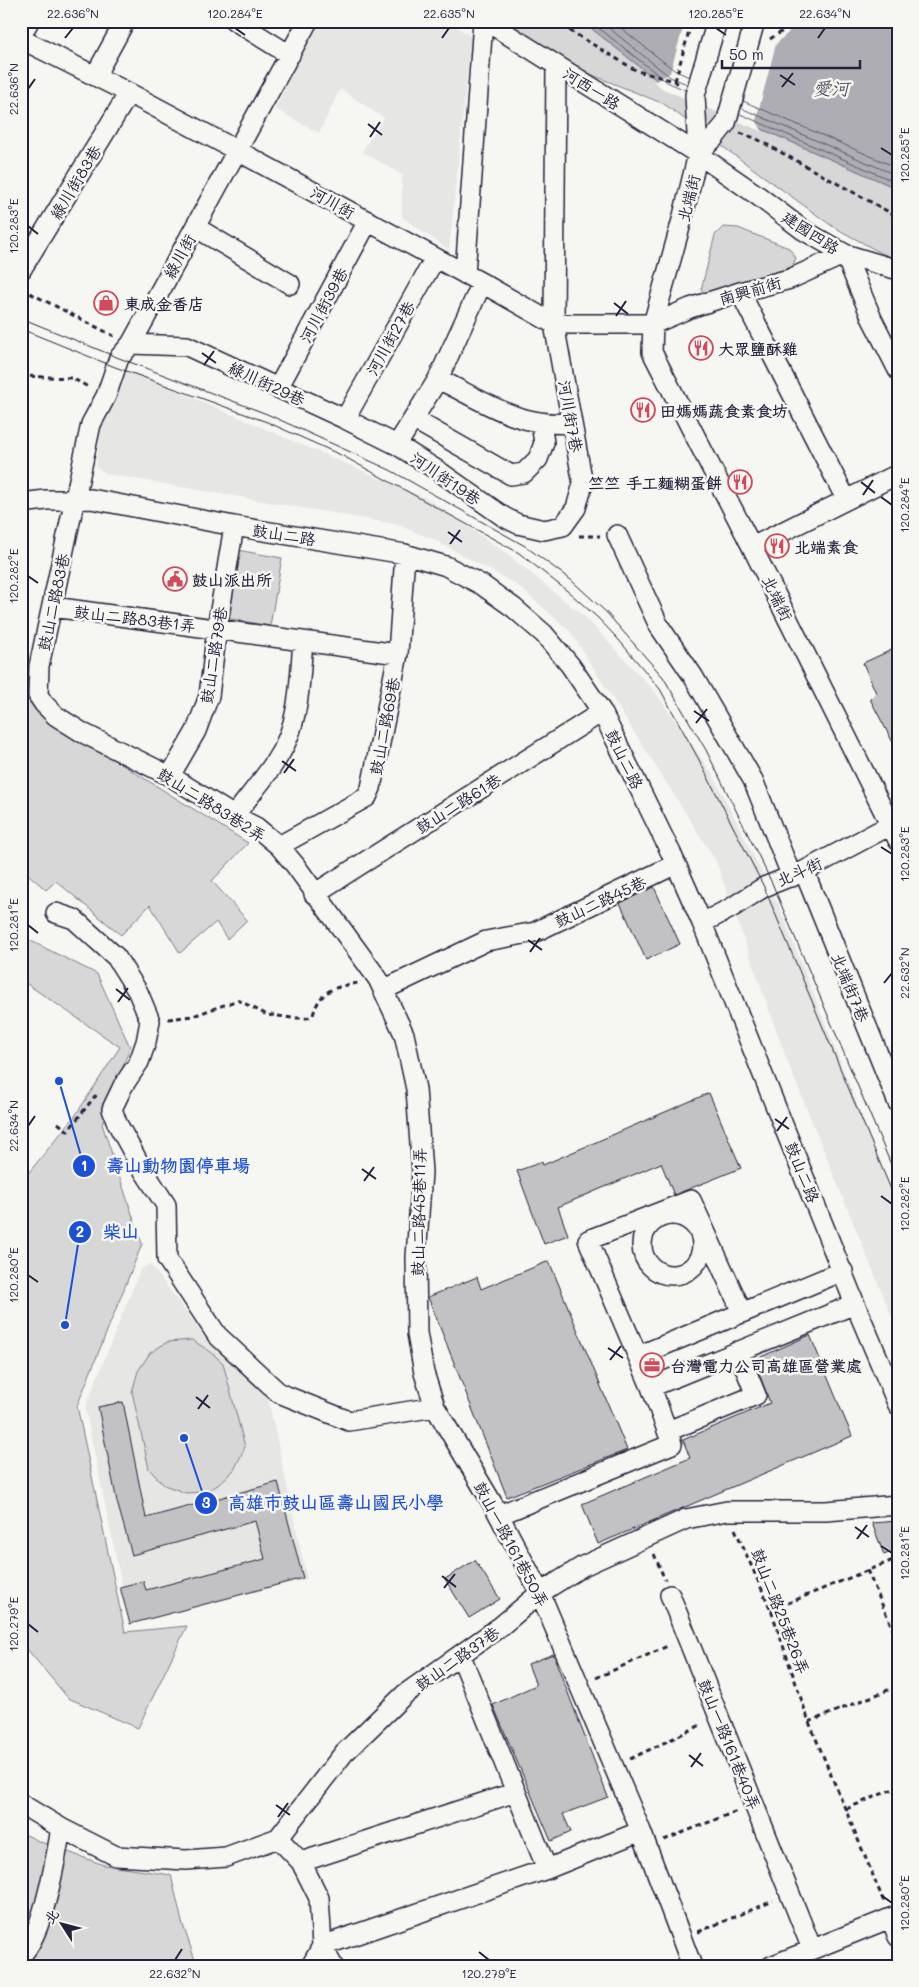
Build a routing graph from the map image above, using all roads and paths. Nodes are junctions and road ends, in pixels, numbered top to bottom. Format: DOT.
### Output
graph roads {
  1 [pos="29,21"];
  2 [pos="125,21"];
  3 [pos="235,21"];
  4 [pos="308,21"];
  5 [pos="484,21"];
  6 [pos="554,21"];
  7 [pos="692,21"];
  8 [pos="717,21"];
  9 [pos="755,21"];
  10 [pos="789,21"];
  11 [pos="21,38"];
  12 [pos="770,39"];
  13 [pos="290,55"];
  14 [pos="556,66"];
  15 [pos="95,76"];
  16 [pos="675,81"];
  17 [pos="129,93"];
  18 [pos="695,100"];
  19 [pos="726,121"];
  20 [pos="236,150"];
  21 [pos="698,154"];
  22 [pos="898,217"];
  23 [pos="368,222"];
  24 [pos="195,227"];
  25 [pos="845,254"];
  26 [pos="435,258"];
  27 [pos="21,270"];
  28 [pos="898,270"];
  29 [pos="473,278"];
  30 [pos="290,284"];
  31 [pos="21,288"];
  32 [pos="740,292"];
  33 [pos="554,324"];
  34 [pos="653,324"];
  35 [pos="131,344"];
  36 [pos="898,370"];
  37 [pos="21,376"];
  38 [pos="438,379"];
  39 [pos="278,388"];
  40 [pos="106,396"];
  41 [pos="345,419"];
  42 [pos="413,419"];
  43 [pos="541,423"];
  44 [pos="572,423"];
  45 [pos="396,445"];
  46 [pos="898,474"];
  47 [pos="74,498"];
  48 [pos="846,499"];
  49 [pos="21,503"];
  50 [pos="576,508"];
  51 [pos="234,526"];
  52 [pos="577,536"];
  53 [pos="617,536"];
  54 [pos="752,547"];
  55 [pos="405,554"];
  56 [pos="53,607"];
  57 [pos="217,628"];
  58 [pos="303,642"];
  59 [pos="398,654"];
  60 [pos="44,704"];
  61 [pos="602,712"];
  62 [pos="170,776"];
  63 [pos="234,816"];
  64 [pos="895,829"];
  65 [pos="279,846"];
  66 [pos="676,864"];
  67 [pos="798,874"];
  68 [pos="314,894"];
  69 [pos="56,913"];
  70 [pos="702,923"];
  71 [pos="381,984"];
  72 [pos="150,1021"];
  73 [pos="898,1102"];
  74 [pos="78,1118"];
  75 [pos="58,1123"];
  76 [pos="648,1220"];
  77 [pos="701,1229"];
  78 [pos="843,1271"];
  79 [pos="855,1304"];
  80 [pos="742,1312"];
  81 [pos="738,1351"];
  82 [pos="638,1356"];
  83 [pos="651,1387"];
  84 [pos="898,1405"];
  85 [pos="435,1407"];
  86 [pos="668,1431"];
  87 [pos="898,1505"];
  88 [pos="727,1511"];
  89 [pos="499,1515"];
  90 [pos="648,1538"];
  91 [pos="898,1558"];
  92 [pos="867,1570"];
  93 [pos="540,1592"];
  94 [pos="670,1595"];
  95 [pos="771,1610"];
  96 [pos="687,1637"];
  97 [pos="898,1641"];
  98 [pos="460,1656"];
  99 [pos="579,1685"];
  100 [pos="898,1686"];
  101 [pos="719,1716"];
  102 [pos="809,1722"];
  103 [pos="614,1767"];
  104 [pos="898,1787"];
  105 [pos="516,1792"];
  106 [pos="21,1804"];
  107 [pos="754,1804"];
  108 [pos="846,1809"];
  109 [pos="61,1828"];
  110 [pos="278,1838"];
  111 [pos="644,1839"];
  112 [pos="301,1862"];
  113 [pos="547,1868"];
  114 [pos="790,1894"];
  115 [pos="894,1917"];
  116 [pos="898,1937"];
  117 [pos="681,1939"];
  118 [pos="322,1946"];
  119 [pos="812,1950"];
  120 [pos="21,1955"];
  121 [pos="793,1962"];
  122 [pos="311,1966"];
  123 [pos="333,1966"];
  124 [pos="692,1966"];
  125 [pos="771,1966"];
  1 -- 11 [label="street, 河川街"];
  2 -- 15 [label="street"];
  3 -- 13 [label="street"];
  4 -- 13 [label="street, 綠川街"];
  5 -- 14 [label="street, 河西一路"];
  5 -- 29 [label="street"];
  6 -- 16 [label="path"];
  7 -- 16 [label="path"];
  8 -- 18 [label="street"];
  9 -- 19 [label="street"];
  10 -- 12 [label="path"];
  11 -- 15 [label="street, 河川街"];
  13 -- 20 [label="street, 綠川街"];
  14 -- 21 [label="street, 河西一路"];
  14 -- 33 [label="street, 河川街7巷"];
  15 -- 17 [label="street, 河川街"];
  16 -- 18 [label="path"];
  17 -- 20 [label="street, 河川街"];
  17 -- 27 [label="street, 綠川街83巷"];
  18 -- 21 [label="street"];
  19 -- 21 [label="street"];
  19 -- 22 [label="path"];
  20 -- 23 [label="street, 河川街"];
  20 -- 24 [label="street, 綠川街"];
  21 -- 25 [label="street, 建國四路"];
  21 -- 34 [label="street, 北端街"];
  23 -- 26 [label="street, 河川街"];
  23 -- 39 [label="street, 河川街39巷"];
  24 -- 30 [label="street"];
  24 -- 35 [label="street, 綠川街"];
  25 -- 28 [label="street"];
  25 -- 32 [label="street, 南興前街"];
  25 -- 36 [label="street, 建國四路"];
  26 -- 29 [label="street, 河川街"];
  26 -- 41 [label="street, 河川街27巷"];
  29 -- 33 [label="street, 河川街"];
  29 -- 38 [label="street, 河川街19巷"];
  31 -- 35 [label="path"];
  32 -- 34 [label="street, 南興前街"];
  32 -- 48 [label="street"];
  33 -- 34 [label="street, 河川街"];
  33 -- 44 [label="street, 河川街7巷"];
  34 -- 54 [label="street, 北端街"];
  35 -- 39 [label="street, 綠川街29巷"];
  35 -- 40 [label="street, 綠川街"];
  37 -- 40 [label="path"];
  38 -- 42 [label="street, 河川街19巷"];
  38 -- 43 [label="street"];
  39 -- 41 [label="street, 綠川街29巷"];
  40 -- 47 [label="street, 綠川街"];
  41 -- 45 [label="street, 綠川街29巷"];
  42 -- 43 [label="street"];
  42 -- 45 [label="street, 河川街19巷"];
  43 -- 44 [label="street"];
  44 -- 50 [label="street, 河川街7巷"];
  45 -- 50 [label="street, 河川街19巷"];
  46 -- 48 [label="street"];
  47 -- 49 [label="street, 鼓山二路"];
  47 -- 51 [label="street, 鼓山二路"];
  47 -- 56 [label="street, 鼓山二路83巷"];
  48 -- 54 [label="street"];
  51 -- 55 [label="street, 鼓山二路"];
  51 -- 57 [label="street, 鼓山二路79巷"];
  52 -- 53 [label="path"];
  53 -- 67 [label="street, 北端街7巷"];
  54 -- 64 [label="street, 北端街"];
  55 -- 59 [label="street, 鼓山二路69巷"];
  55 -- 61 [label="street, 鼓山二路"];
  56 -- 57 [label="street, 鼓山二路83巷1弄"];
  56 -- 60 [label="street, 鼓山二路83巷"];
  57 -- 58 [label="street, 鼓山二路83巷1弄"];
  57 -- 62 [label="street, 鼓山二路79巷"];
  58 -- 59 [label="street, 鼓山二路83巷1弄"];
  58 -- 63 [label="street"];
  59 -- 65 [label="street, 鼓山二路69巷"];
  60 -- 62 [label="street, 鼓山二路83巷2弄"];
  61 -- 66 [label="street, 鼓山二路"];
  61 -- 68 [label="street, 鼓山二路61巷"];
  62 -- 63 [label="street, 鼓山二路83巷2弄"];
  63 -- 65 [label="street, 鼓山二路83巷2弄"];
  64 -- 67 [label="street, 北斗街"];
  65 -- 68 [label="street, 鼓山二路83巷2弄"];
  66 -- 70 [label="street, 鼓山二路"];
  66 -- 71 [label="street, 鼓山二路45巷"];
  67 -- 70 [label="street, 北斗街"];
  67 -- 73 [label="street, 北端街7巷"];
  68 -- 71 [label="street, 鼓山二路83巷2弄"];
  69 -- 72 [label="street"];
  70 -- 78 [label="street, 鼓山二路"];
  71 -- 72 [label="path"];
  71 -- 85 [label="street, 鼓山二路45巷11弄"];
  72 -- 85 [label="street"];
  74 -- 75 [label="path"];
  76 -- 77 [label="street"];
  76 -- 77 [label="street"];
  76 -- 82 [label="street"];
  77 -- 80 [label="street"];
  78 -- 79 [label="street, 鼓山二路"];
  78 -- 80 [label="street"];
  79 -- 81 [label="street"];
  79 -- 84 [label="street, 鼓山二路"];
  80 -- 82 [label="street"];
  81 -- 83 [label="street"];
  81 -- 86 [label="street"];
  82 -- 83 [label="street"];
  83 -- 86 [label="street"];
  85 -- 89 [label="street, 鼓山一路161巷50弄"];
  86 -- 89 [label="street"];
  87 -- 88 [label="street, 鼓山二路37巷"];
  88 -- 90 [label="street, 鼓山二路37巷"];
  88 -- 95 [label="path, 鼓山二路25巷26弄"];
  89 -- 93 [label="street, 鼓山一路161巷50弄"];
  90 -- 93 [label="street, 鼓山二路37巷"];
  90 -- 94 [label="path"];
  91 -- 92 [label="path"];
  92 -- 95 [label="path"];
  92 -- 97 [label="path"];
  93 -- 98 [label="street, 鼓山二路37巷"];
  93 -- 99 [label="street, 鼓山一路161巷50弄"];
  94 -- 96 [label="street, 鼓山一路161巷40弄"];
  95 -- 102 [label="path, 鼓山二路25巷26弄"];
  96 -- 99 [label="path"];
  96 -- 101 [label="street, 鼓山一路161巷40弄"];
  98 -- 105 [label="street"];
  98 -- 110 [label="street, 鼓山二路37巷"];
  99 -- 103 [label="street, 鼓山一路161巷50弄"];
  100 -- 102 [label="path"];
  101 -- 103 [label="path"];
  101 -- 107 [label="street, 鼓山一路161巷40弄"];
  102 -- 108 [label="path, 鼓山二路25巷26弄"];
  103 -- 111 [label="street, 鼓山一路161巷50弄"];
  104 -- 108 [label="path"];
  105 -- 112 [label="street"];
  105 -- 113 [label="street"];
  106 -- 109 [label="street"];
  107 -- 111 [label="path"];
  107 -- 114 [label="street, 鼓山一路161巷40弄"];
  108 -- 115 [label="path, 鼓山二路25巷26弄"];
  109 -- 110 [label="street"];
  109 -- 120 [label="street"];
  110 -- 112 [label="street"];
  111 -- 113 [label="street"];
  111 -- 117 [label="street, 鼓山一路161巷50弄"];
  112 -- 118 [label="street"];
  113 -- 118 [label="street"];
  114 -- 117 [label="path"];
  114 -- 119 [label="street, 鼓山一路161巷40弄"];
  115 -- 116 [label="street"];
  115 -- 119 [label="street"];
  117 -- 124 [label="street, 鼓山一路161巷50弄"];
  118 -- 122 [label="street"];
  118 -- 123 [label="street"];
  119 -- 121 [label="street"];
  121 -- 125 [label="street"];
}
